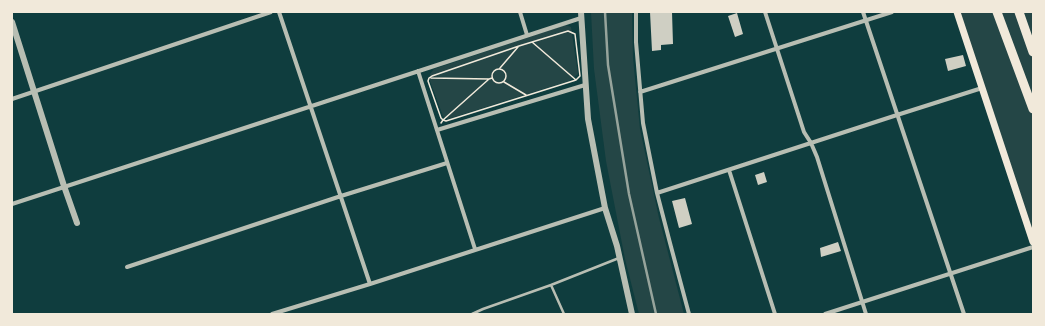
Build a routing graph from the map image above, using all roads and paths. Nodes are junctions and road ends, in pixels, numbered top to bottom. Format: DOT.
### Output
graph roads {
  1 [pos="271,12"];
  2 [pos="279,12"];
  3 [pos="520,12"];
  4 [pos="636,12"];
  5 [pos="765,12"];
  6 [pos="863,12"];
  7 [pos="892,12"];
  8 [pos="957,12"];
  9 [pos="997,12"];
  10 [pos="1019,12"];
  11 [pos="1023,12"];
  12 [pos="581,15"];
  13 [pos="865,20"];
  14 [pos="12,22"];
  15 [pos="568,31"];
  16 [pos="527,35"];
  17 [pos="532,42"];
  18 [pos="518,46"];
  19 [pos="777,49"];
  20 [pos="1033,52"];
  21 [pos="500,68"];
  22 [pos="418,71"];
  23 [pos="420,77"];
  24 [pos="429,78"];
  25 [pos="492,78"];
  26 [pos="489,79"];
  27 [pos="504,82"];
  28 [pos="582,86"];
  29 [pos="982,88"];
  30 [pos="34,92"];
  31 [pos="640,92"];
  32 [pos="12,99"];
  33 [pos="535,100"];
  34 [pos="311,106"];
  35 [pos="1033,109"];
  36 [pos="897,115"];
  37 [pos="443,120"];
  38 [pos="437,130"];
  39 [pos="811,143"];
  40 [pos="447,163"];
  41 [pos="729,170"];
  42 [pos="64,186"];
  43 [pos="657,193"];
  44 [pos="341,196"];
  45 [pos="12,204"];
  46 [pos="605,208"];
  47 [pos="78,223"];
  48 [pos="1033,242"];
  49 [pos="1033,247"];
  50 [pos="475,249"];
  51 [pos="620,258"];
  52 [pos="127,267"];
  53 [pos="950,274"];
  54 [pos="370,284"];
  55 [pos="551,286"];
  56 [pos="862,302"];
  57 [pos="272,314"];
  58 [pos="472,314"];
  59 [pos="564,314"];
  60 [pos="632,314"];
  61 [pos="689,314"];
  62 [pos="775,314"];
  63 [pos="825,314"];
  64 [pos="866,314"];
  65 [pos="964,314"];
  1 -- 30 [label="street"];
  2 -- 34 [label="street"];
  3 -- 16 [label="street"];
  4 -- 31 [label="street"];
  5 -- 19 [label="street"];
  6 -- 13 [label="street"];
  7 -- 13 [label="street"];
  8 -- 29 [label="main road"];
  9 -- 35 [label="highway"];
  10 -- 20 [label="highway"];
  11 -- 20 [label="highway"];
  12 -- 16 [label="street"];
  12 -- 28 [label="street"];
  13 -- 19 [label="street"];
  13 -- 36 [label="street"];
  14 -- 30 [label="street"];
  15 -- 17 [label="path"];
  16 -- 22 [label="street"];
  17 -- 18 [label="path"];
  17 -- 28 [label="path"];
  18 -- 21 [label="path"];
  18 -- 24 [label="path"];
  19 -- 31 [label="street"];
  19 -- 39 [label="street"];
  21 -- 25 [label="path"];
  21 -- 27 [label="path"];
  22 -- 23 [label="street"];
  22 -- 34 [label="street"];
  23 -- 24 [label="path"];
  23 -- 38 [label="street"];
  24 -- 26 [label="path"];
  24 -- 37 [label="path"];
  25 -- 26 [label="path"];
  25 -- 27 [label="path"];
  26 -- 37 [label="path"];
  27 -- 33 [label="path"];
  28 -- 33 [label="street"];
  28 -- 46 [label="street"];
  29 -- 36 [label="street"];
  29 -- 48 [label="main road"];
  30 -- 32 [label="street"];
  30 -- 42 [label="street"];
  31 -- 43 [label="street"];
  33 -- 38 [label="street"];
  34 -- 42 [label="street"];
  34 -- 44 [label="street"];
  36 -- 39 [label="street"];
  36 -- 53 [label="street"];
  37 -- 38 [label="path"];
  38 -- 40 [label="street"];
  39 -- 41 [label="street"];
  39 -- 56 [label="street"];
  40 -- 44 [label="street"];
  40 -- 50 [label="street"];
  41 -- 43 [label="street"];
  41 -- 62 [label="street"];
  42 -- 45 [label="street"];
  42 -- 47 [label="street"];
  43 -- 61 [label="street"];
  44 -- 52 [label="street"];
  44 -- 54 [label="street"];
  46 -- 50 [label="street"];
  46 -- 51 [label="street"];
  49 -- 53 [label="street"];
  50 -- 54 [label="street"];
  51 -- 55 [label="lane"];
  51 -- 60 [label="street"];
  53 -- 56 [label="street"];
  53 -- 65 [label="street"];
  54 -- 57 [label="street"];
  55 -- 58 [label="lane"];
  55 -- 59 [label="lane"];
  56 -- 63 [label="street"];
  56 -- 64 [label="street"];
}
